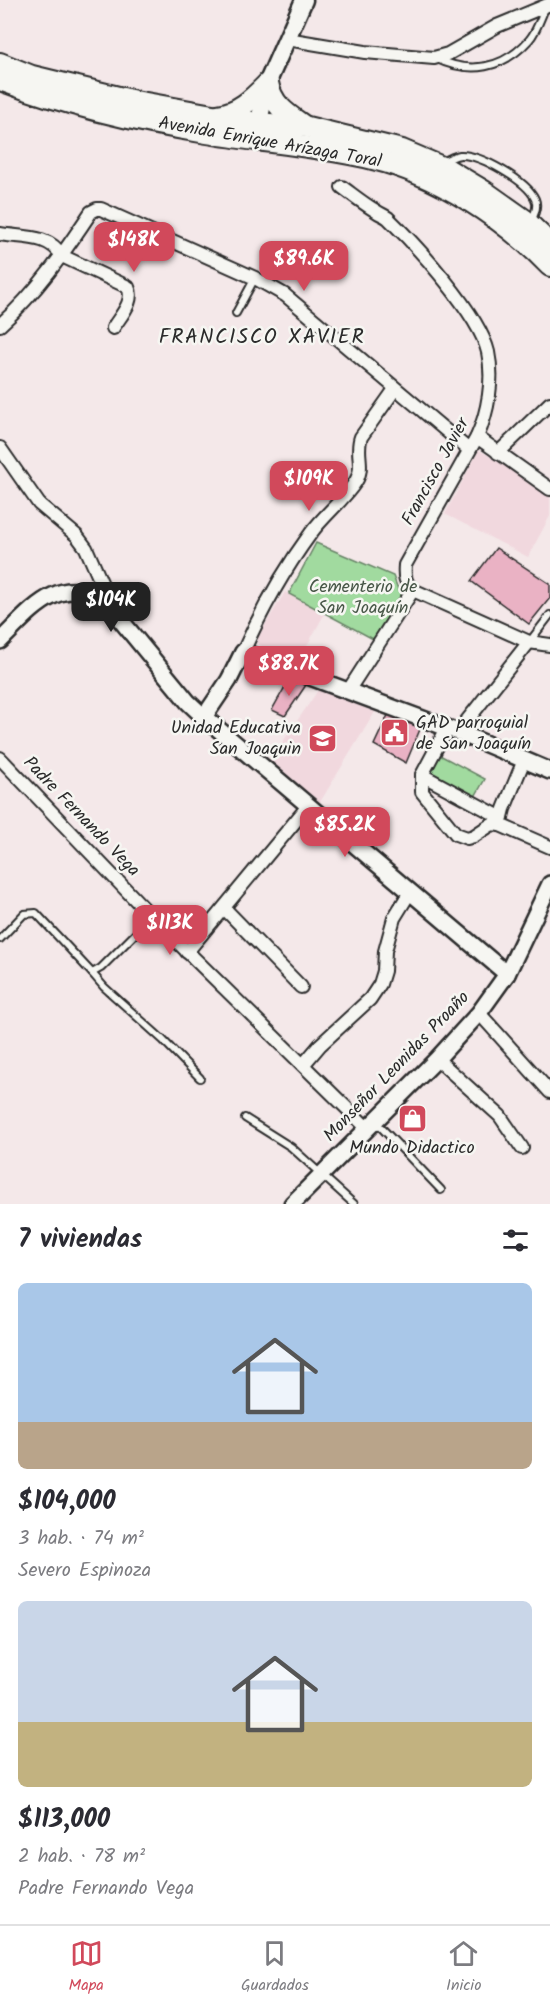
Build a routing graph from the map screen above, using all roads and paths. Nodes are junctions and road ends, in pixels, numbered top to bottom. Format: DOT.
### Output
graph roads {
  1 [pos="548,5"];
  2 [pos="302,6"];
  3 [pos="287,39"];
  4 [pos="434,58"];
  5 [pos="0,63"];
  6 [pos="0,80"];
  7 [pos="268,83"];
  8 [pos="216,116"];
  9 [pos="307,127"];
  10 [pos="256,132"];
  11 [pos="438,165"];
  12 [pos="342,187"];
  13 [pos="529,224"];
  14 [pos="0,234"];
  15 [pos="550,244"];
  16 [pos="62,256"];
  17 [pos="550,266"];
  18 [pos="255,278"];
  19 [pos="236,313"];
  20 [pos="0,325"];
  21 [pos="113,328"];
  22 [pos="395,389"];
  23 [pos="550,403"];
  24 [pos="477,437"];
  25 [pos="0,448"];
  26 [pos="469,450"];
  27 [pos="498,453"];
  28 [pos="550,489"];
  29 [pos="413,590"];
  30 [pos="113,609"];
  31 [pos="550,615"];
  32 [pos="0,641"];
  33 [pos="529,642"];
  34 [pos="550,645"];
  35 [pos="243,652"];
  36 [pos="348,691"];
  37 [pos="204,717"];
  38 [pos="452,730"];
  39 [pos="0,758"];
  40 [pos="524,760"];
  41 [pos="550,771"];
  42 [pos="422,775"];
  43 [pos="308,806"];
  44 [pos="501,822"];
  45 [pos="550,847"];
  46 [pos="550,884"];
  47 [pos="410,892"];
  48 [pos="224,908"];
  49 [pos="152,917"];
  50 [pos="0,939"];
  51 [pos="187,952"];
  52 [pos="92,973"];
  53 [pos="507,974"];
  54 [pos="301,987"];
  55 [pos="479,1013"];
  56 [pos="437,1059"];
  57 [pos="303,1065"];
  58 [pos="200,1078"];
  59 [pos="550,1092"];
  60 [pos="245,1118"];
  61 [pos="371,1124"];
  62 [pos="522,1148"];
  63 [pos="321,1174"];
  64 [pos="441,1190"];
  65 [pos="292,1204"];
  66 [pos="354,1204"];
  1 -- 4 [label="street"];
  1 -- 4 [label="lane"];
  2 -- 3 [label="main road"];
  3 -- 4 [label="street"];
  3 -- 7 [label="main road"];
  5 -- 8 [label="main road, Avenida Enrique Arízaga Toral"];
  6 -- 10 [label="main road, Avenida Enrique Arízaga Toral"];
  7 -- 8 [label="main road"];
  7 -- 9 [label="main road"];
  7 -- 10 [label="main road"];
  8 -- 10 [label="main road, Avenida Enrique Arízaga Toral"];
  9 -- 10 [label="main road, Avenida Enrique Arízaga Toral"];
  9 -- 11 [label="main road, Avenida Enrique Arízaga Toral"];
  10 -- 17 [label="main road, Avenida Enrique Arízaga Toral"];
  11 -- 13 [label="main road, Avenida Enrique Arízaga Toral"];
  11 -- 13 [label="lane"];
  12 -- 24 [label="street, Francisco Javier"];
  13 -- 15 [label="main road, Avenida Enrique Arízaga Toral"];
  14 -- 16 [label="street"];
  16 -- 18 [label="street"];
  16 -- 20 [label="street"];
  16 -- 21 [label="street"];
  18 -- 19 [label="lane"];
  18 -- 22 [label="street"];
  22 -- 26 [label="street"];
  22 -- 35 [label="street"];
  23 -- 27 [label="street"];
  24 -- 26 [label="street, Francisco Javier"];
  24 -- 27 [label="street"];
  25 -- 30 [label="street"];
  26 -- 29 [label="street, Francisco Javier"];
  27 -- 28 [label="street"];
  29 -- 33 [label="street"];
  29 -- 36 [label="street"];
  30 -- 32 [label="street"];
  30 -- 37 [label="street"];
  31 -- 33 [label="lane"];
  33 -- 34 [label="street"];
  33 -- 38 [label="street"];
  35 -- 36 [label="street"];
  35 -- 37 [label="street"];
  36 -- 38 [label="street"];
  37 -- 43 [label="street"];
  38 -- 40 [label="street"];
  38 -- 42 [label="street"];
  39 -- 49 [label="street, Padre Fernando Vega"];
  40 -- 41 [label="street"];
  40 -- 44 [label="street"];
  42 -- 44 [label="street"];
  42 -- 44 [label="street"];
  43 -- 47 [label="street"];
  43 -- 48 [label="street"];
  44 -- 45 [label="street"];
  46 -- 53 [label="street, Monseñor Leonidas Proaño"];
  47 -- 53 [label="street"];
  47 -- 57 [label="street"];
  48 -- 51 [label="street"];
  48 -- 54 [label="street"];
  49 -- 51 [label="street, Padre Fernando Vega"];
  49 -- 52 [label="lane"];
  50 -- 52 [label="lane"];
  51 -- 57 [label="street, Padre Fernando Vega"];
  52 -- 58 [label="lane"];
  53 -- 55 [label="street, Monseñor Leonidas Proaño"];
  55 -- 56 [label="street, Monseñor Leonidas Proaño"];
  55 -- 59 [label="street"];
  56 -- 61 [label="street, Monseñor Leonidas Proaño"];
  56 -- 62 [label="street"];
  57 -- 61 [label="street, Padre Fernando Vega"];
  60 -- 63 [label="lane"];
  61 -- 63 [label="street, Monseñor Leonidas Proaño"];
  61 -- 64 [label="lane"];
  63 -- 65 [label="street, Monseñor Leonidas Proaño"];
  63 -- 66 [label="lane"];
}
